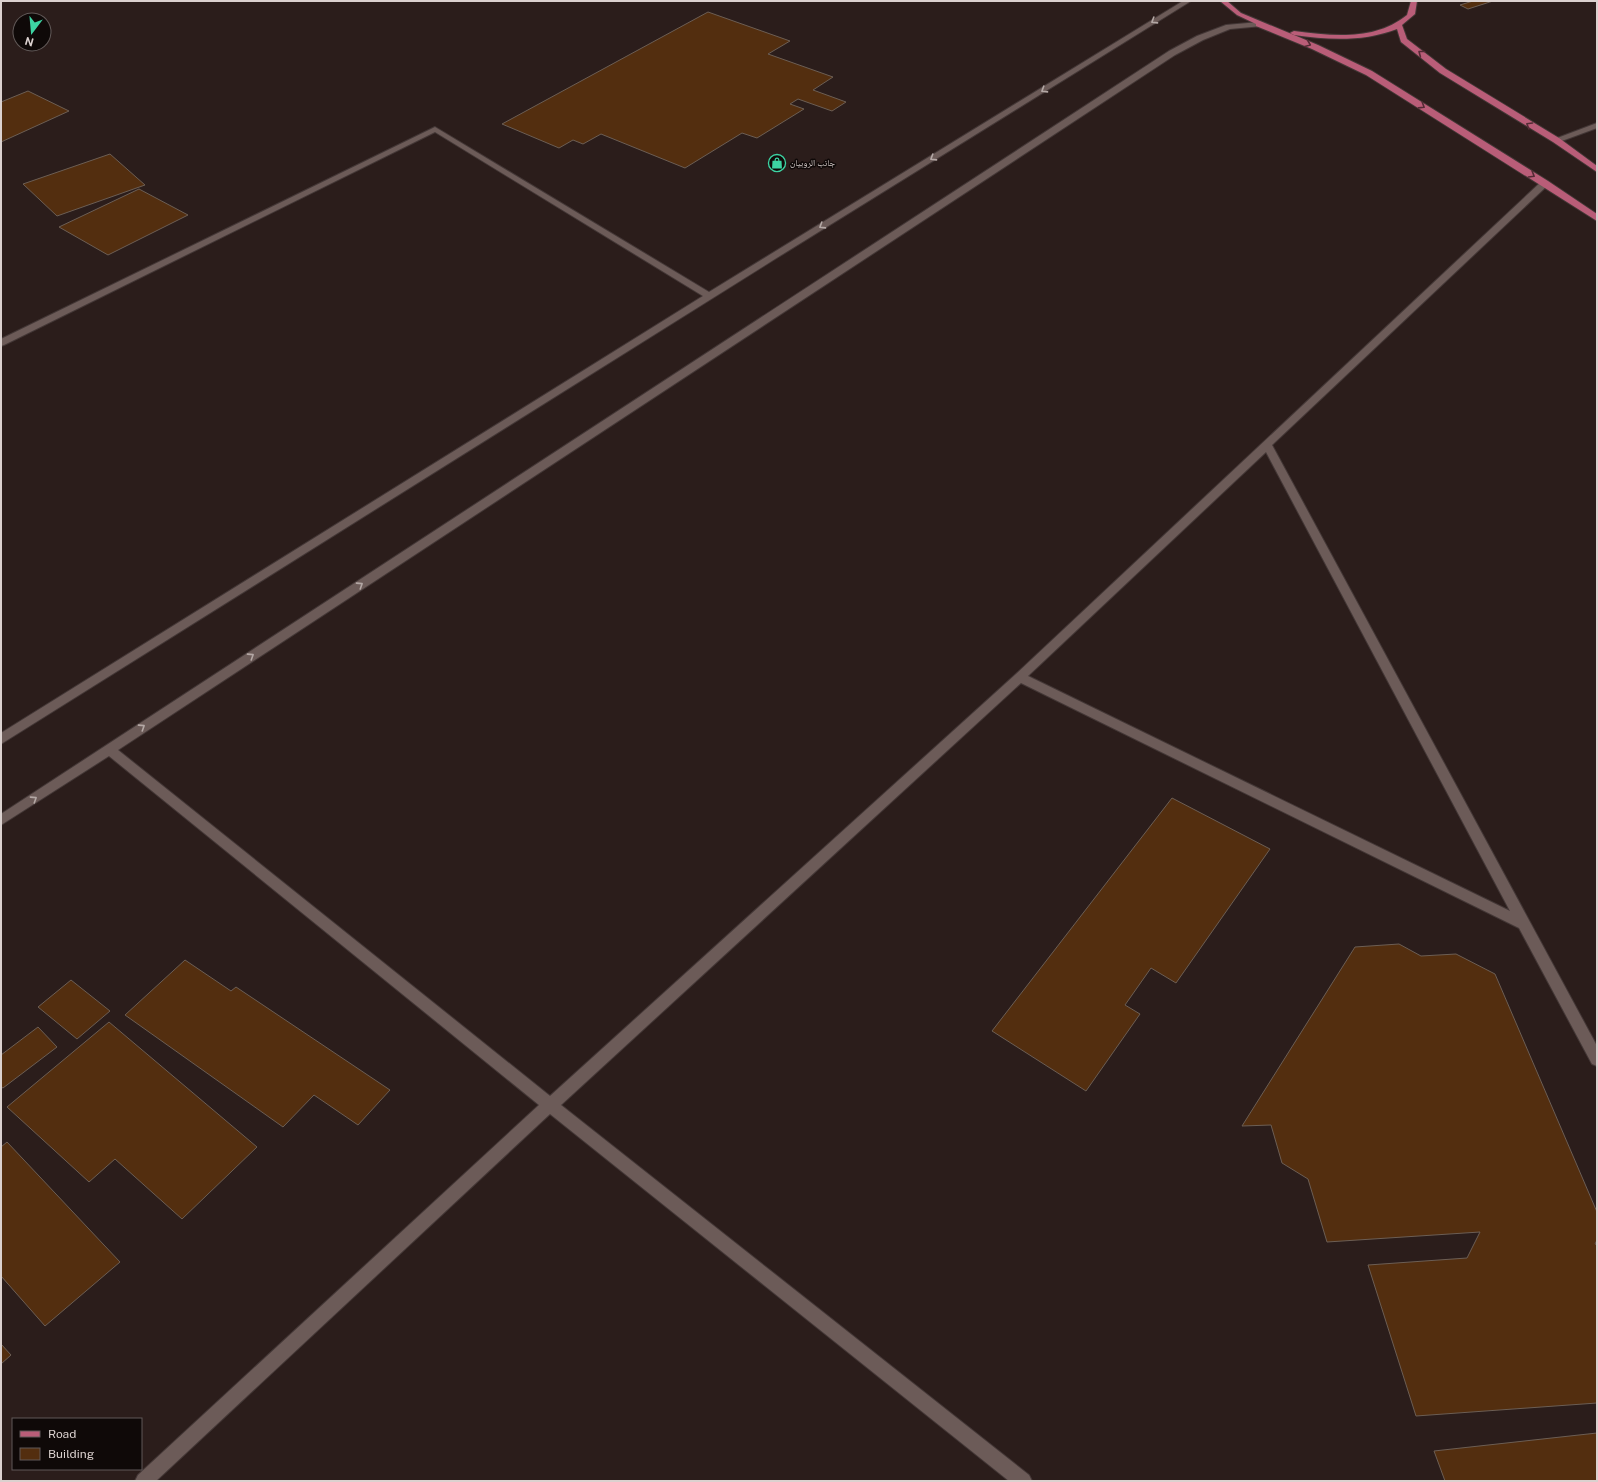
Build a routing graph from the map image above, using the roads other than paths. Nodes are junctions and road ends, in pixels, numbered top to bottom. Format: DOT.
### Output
graph roads {
  1 [pos="1188,1"];
  2 [pos="1224,1"];
  3 [pos="1414,1"];
  4 [pos="1259,24"];
  5 [pos="1399,25"];
  6 [pos="1597,125"];
  7 [pos="1556,140"];
  8 [pos="1597,170"];
  9 [pos="1545,183"];
  10 [pos="1597,218"];
  11 [pos="709,296"];
  12 [pos="1,343"];
  13 [pos="1267,445"];
  14 [pos="1020,677"];
  15 [pos="1,739"];
  16 [pos="109,749"];
  17 [pos="1,820"];
  18 [pos="1524,924"];
  19 [pos="1597,1060"];
  20 [pos="550,1105"];
  21 [pos="144,1481"];
  22 [pos="1023,1481"];
  1 -- 11 [label="street, one-way"];
  2 -- 4 [label="main road"];
  3 -- 5 [label="main road"];
  4 -- 5 [label="main road"];
  4 -- 9 [label="main road, one-way"];
  16 -- 4 [label="street, one-way"];
  7 -- 5 [label="main road, one-way"];
  6 -- 7 [label="street"];
  7 -- 8 [label="main road"];
  9 -- 10 [label="main road"];
  9 -- 13 [label="street"];
  11 -- 12 [label="street"];
  11 -- 15 [label="street"];
  13 -- 14 [label="street"];
  13 -- 18 [label="street"];
  14 -- 18 [label="street"];
  14 -- 20 [label="street"];
  17 -- 16 [label="street, one-way"];
  16 -- 20 [label="street"];
  18 -- 19 [label="street"];
  20 -- 21 [label="street"];
  20 -- 22 [label="street"];
}
